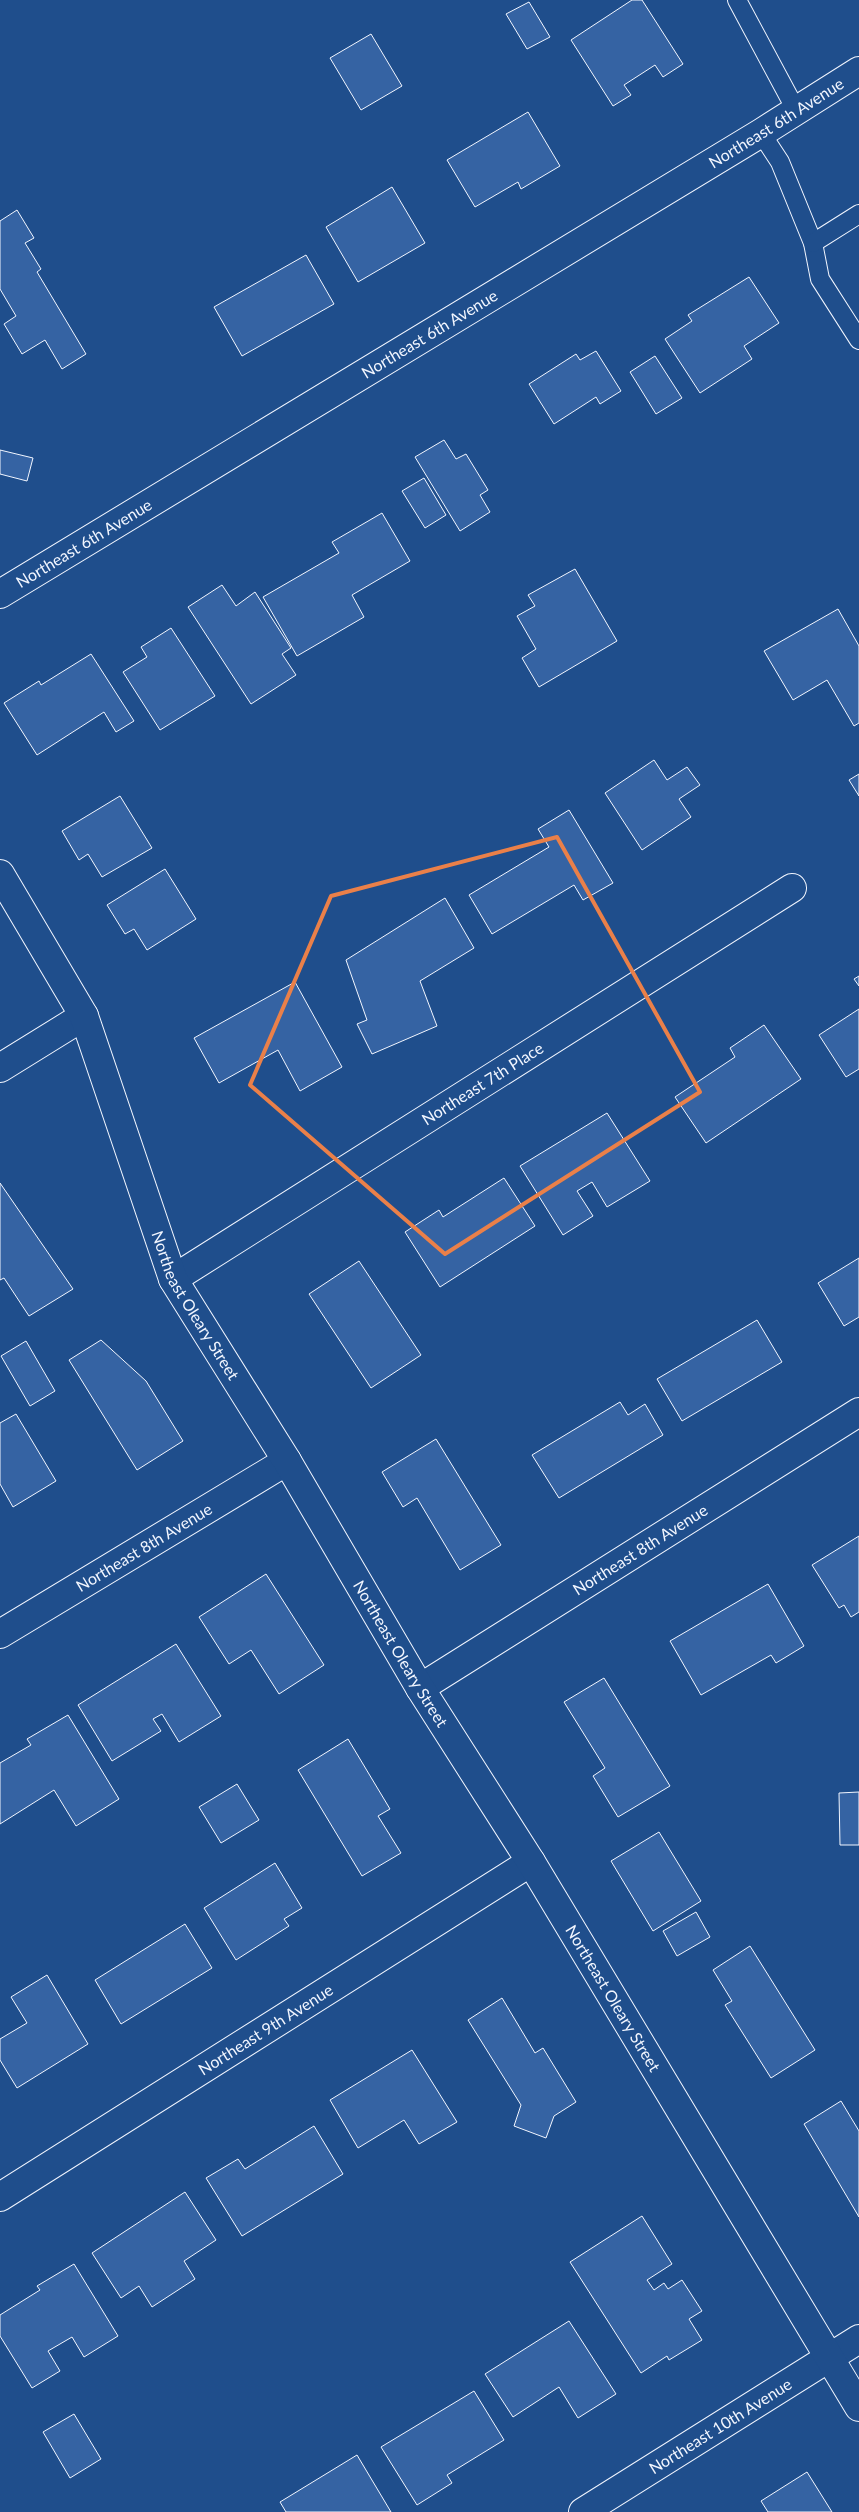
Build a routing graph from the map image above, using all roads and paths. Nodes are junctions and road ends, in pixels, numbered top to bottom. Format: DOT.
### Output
graph roads {
  1 [pos="737,0"];
  2 [pos="859,71"];
  3 [pos="796,110"];
  4 [pos="761,132"];
  5 [pos="859,214"];
  6 [pos="813,243"];
  7 [pos="859,340"];
  8 [pos="0,594"];
  9 [pos="0,874"];
  10 [pos="792,888"];
  11 [pos="84,1016"];
  12 [pos="0,1068"];
  13 [pos="173,1278"];
  14 [pos="859,1412"];
  15 [pos="287,1461"];
  16 [pos="0,1634"];
  17 [pos="420,1688"];
  18 [pos="531,1862"];
  19 [pos="0,2197"];
  20 [pos="859,2339"];
  21 [pos="829,2358"];
  22 [pos="859,2407"];
  23 [pos="583,2512"];
  1 -- 3 [label="lane"];
  2 -- 3 [label="street, Northeast 6th Avenue"];
  3 -- 4 [label="street, Northeast 6th Avenue"];
  4 -- 6 [label="lane"];
  4 -- 8 [label="street, Northeast 6th Avenue"];
  5 -- 6 [label="lane"];
  6 -- 7 [label="lane"];
  9 -- 11 [label="street, Northeast Oleary Street"];
  10 -- 13 [label="street, Northeast 7th Place"];
  11 -- 12 [label="street"];
  11 -- 13 [label="street, Northeast Oleary Street"];
  13 -- 15 [label="street, Northeast Oleary Street"];
  14 -- 17 [label="street, Northeast 8th Avenue"];
  15 -- 16 [label="street, Northeast 8th Avenue"];
  15 -- 17 [label="street, Northeast Oleary Street"];
  17 -- 18 [label="street, Northeast Oleary Street"];
  18 -- 19 [label="street, Northeast 9th Avenue"];
  18 -- 21 [label="street, Northeast Oleary Street"];
  20 -- 21 [label="street, Northeast 10th Avenue"];
  21 -- 22 [label="street, Northeast Oleary Street"];
  21 -- 23 [label="street, Northeast 10th Avenue"];
}
